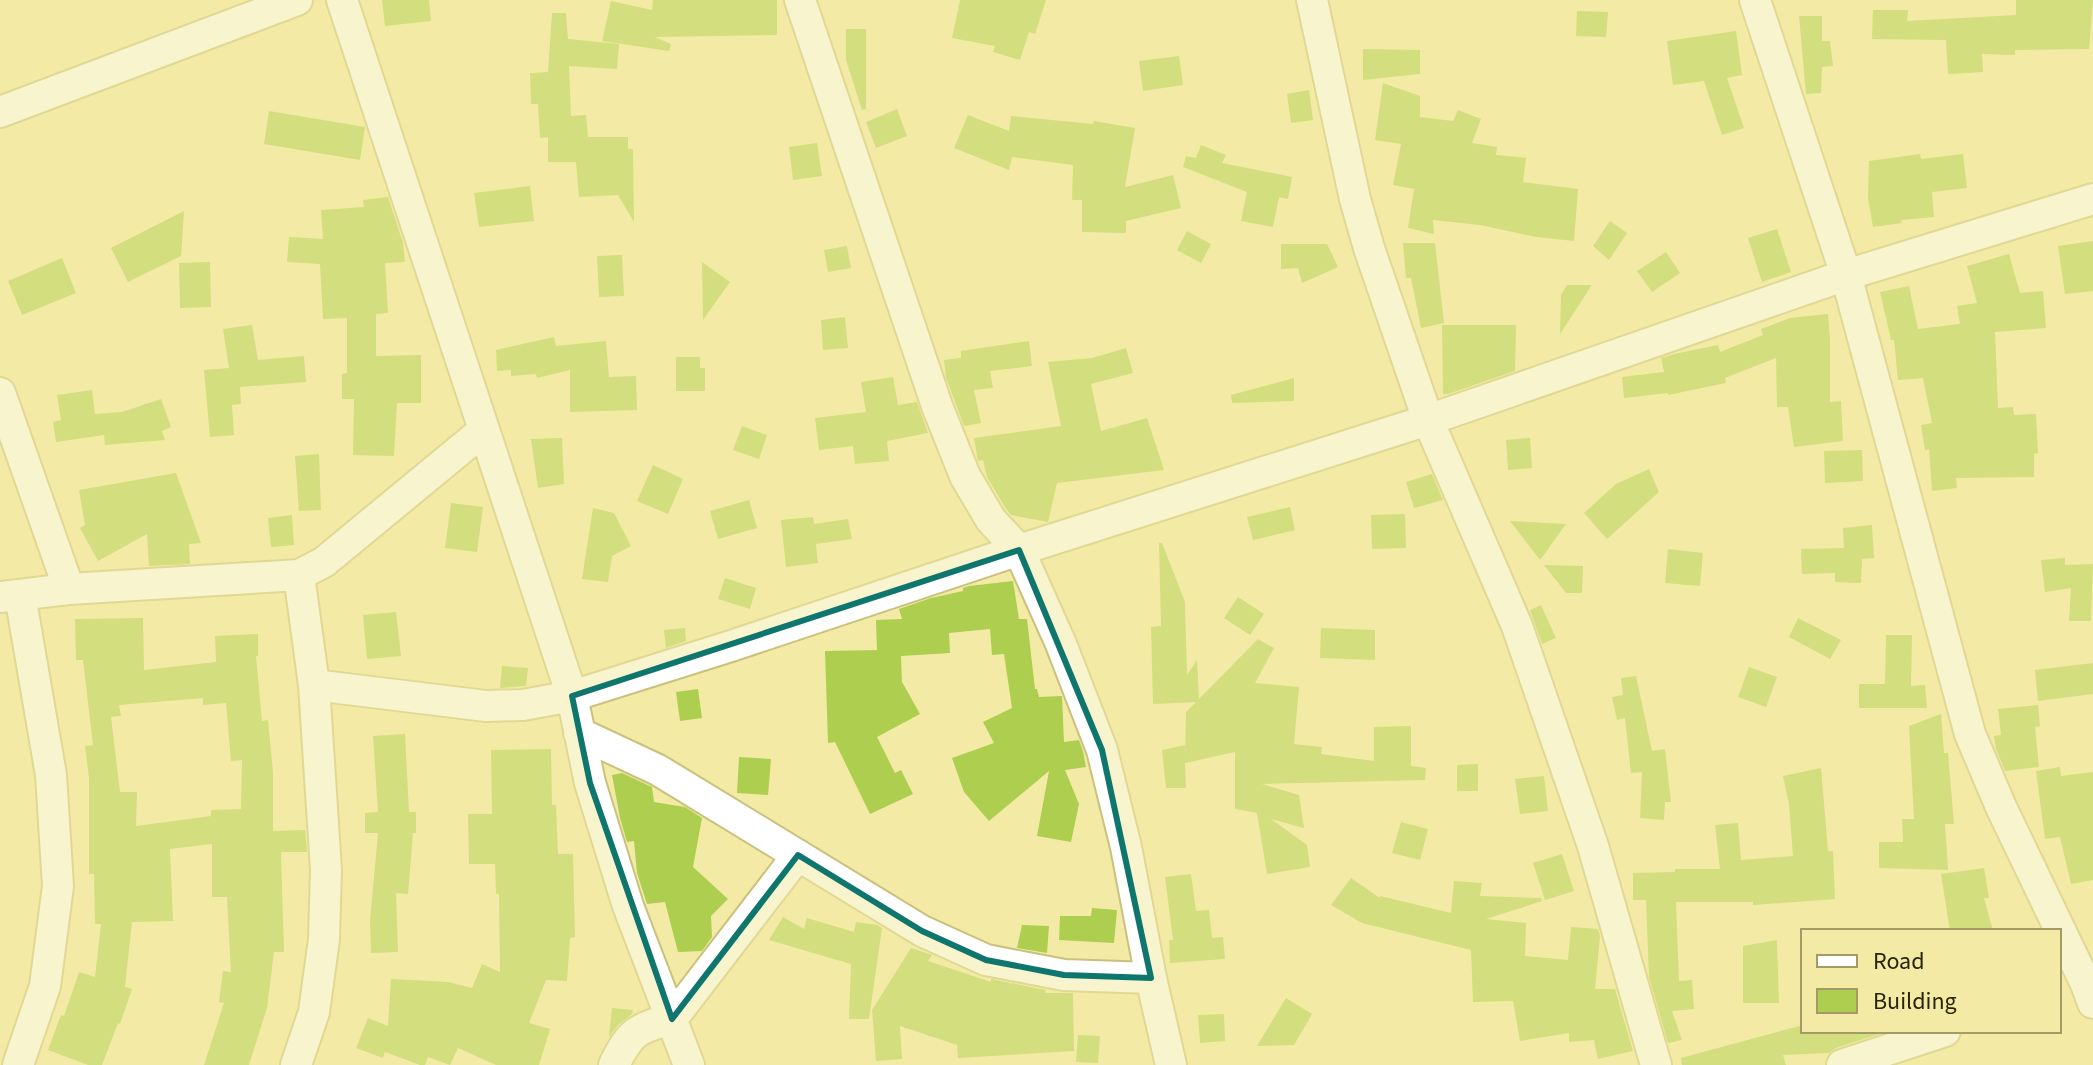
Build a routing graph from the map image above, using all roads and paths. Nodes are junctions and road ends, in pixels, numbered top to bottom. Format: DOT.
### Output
graph roads {
  1 [pos="297,0"];
  2 [pos="342,0"];
  3 [pos="800,0"];
  4 [pos="1312,0"];
  5 [pos="1755,0"];
  6 [pos="0,112"];
  7 [pos="2093,199"];
  8 [pos="1846,275"];
  9 [pos="0,393"];
  10 [pos="1428,420"];
  11 [pos="484,430"];
  12 [pos="1019,550"];
  13 [pos="299,575"];
  14 [pos="69,589"];
  15 [pos="10,596"];
  16 [pos="314,685"];
  17 [pos="572,696"];
  18 [pos="579,733"];
  19 [pos="798,855"];
  20 [pos="2055,929"];
  21 [pos="2061,942"];
  22 [pos="1151,978"];
  23 [pos="2083,991"];
  24 [pos="672,1019"];
  25 [pos="1939,1033"];
  26 [pos="18,1065"];
  27 [pos="296,1065"];
  28 [pos="614,1065"];
  29 [pos="689,1065"];
  30 [pos="1171,1065"];
  31 [pos="1656,1065"];
  32 [pos="1842,1065"];
  1 -- 6 [label="street"];
  2 -- 11 [label="street"];
  3 -- 12 [label="street"];
  4 -- 10 [label="street"];
  5 -- 8 [label="street"];
  7 -- 8 [label="street"];
  8 -- 10 [label="street"];
  8 -- 20 [label="street"];
  9 -- 14 [label="street"];
  10 -- 12 [label="street"];
  10 -- 31 [label="street"];
  11 -- 13 [label="street"];
  11 -- 17 [label="street"];
  12 -- 17 [label="street"];
  12 -- 22 [label="street"];
  13 -- 14 [label="street"];
  13 -- 16 [label="street"];
  14 -- 15 [label="street"];
  15 -- 26 [label="street"];
  16 -- 17 [label="street"];
  16 -- 27 [label="street"];
  17 -- 18 [label="street"];
  18 -- 19 [label="street"];
  18 -- 24 [label="street"];
  19 -- 22 [label="street"];
  19 -- 24 [label="street"];
  21 -- 23 [label="street"];
  22 -- 30 [label="street"];
  24 -- 28 [label="street"];
  24 -- 29 [label="street"];
  25 -- 32 [label="street"];
}
